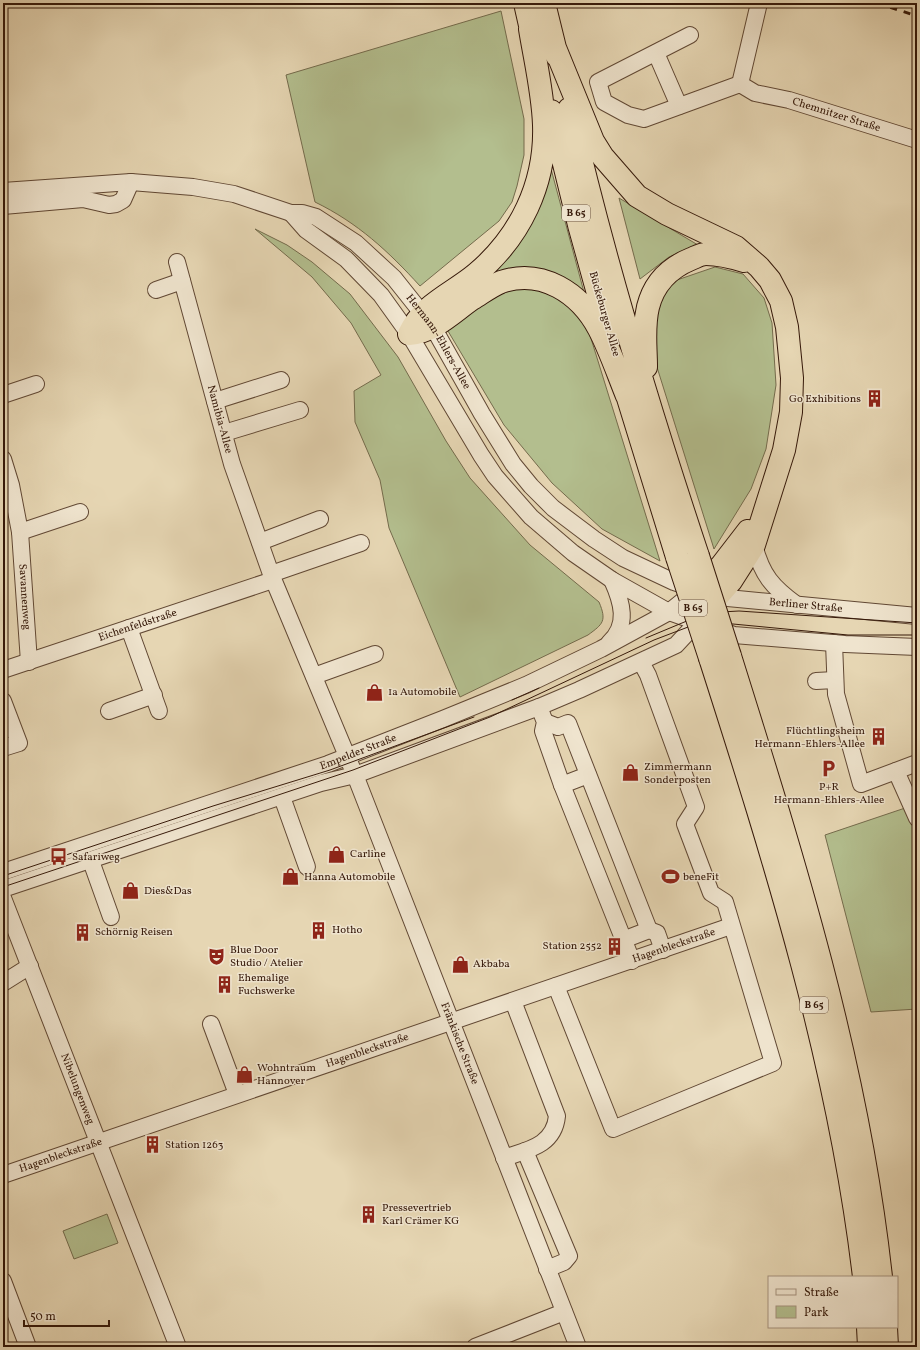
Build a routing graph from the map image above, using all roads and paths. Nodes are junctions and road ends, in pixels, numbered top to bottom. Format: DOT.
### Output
graph roads {
  1 [pos="526,3"];
  2 [pos="544,3"];
  3 [pos="759,3"];
  4 [pos="530,29"];
  5 [pos="690,35"];
  6 [pos="553,43"];
  7 [pos="656,53"];
  8 [pos="740,84"];
  9 [pos="679,106"];
  10 [pos="917,140"];
  11 [pos="131,182"];
  12 [pos="3,191"];
  13 [pos="3,206"];
  14 [pos="291,213"];
  15 [pos="177,262"];
  16 [pos="760,267"];
  17 [pos="182,281"];
  18 [pos="156,290"];
  19 [pos="427,320"];
  20 [pos="409,334"];
  21 [pos="281,380"];
  22 [pos="36,384"];
  23 [pos="3,395"];
  24 [pos="637,398"];
  25 [pos="215,401"];
  26 [pos="300,410"];
  27 [pos="224,433"];
  28 [pos="3,459"];
  29 [pos="768,500"];
  30 [pos="80,512"];
  31 [pos="320,519"];
  32 [pos="20,532"];
  33 [pos="260,542"];
  34 [pos="361,543"];
  35 [pos="754,545"];
  36 [pos="711,576"];
  37 [pos="272,577"];
  38 [pos="612,580"];
  39 [pos="695,591"];
  40 [pos="717,597"];
  41 [pos="797,605"];
  42 [pos="669,612"];
  43 [pos="917,616"];
  44 [pos="697,622"];
  45 [pos="129,628"];
  46 [pos="728,633"];
  47 [pos="834,643"];
  48 [pos="914,647"];
  49 [pos="601,650"];
  50 [pos="375,654"];
  51 [pos="720,657"];
  52 [pos="29,662"];
  53 [pos="641,662"];
  54 [pos="3,670"];
  55 [pos="314,676"];
  56 [pos="835,680"];
  57 [pos="816,681"];
  58 [pos="154,695"];
  59 [pos="3,701"];
  60 [pos="539,707"];
  61 [pos="109,711"];
  62 [pos="159,711"];
  63 [pos="545,722"];
  64 [pos="3,748"];
  65 [pos="348,756"];
  66 [pos="917,764"];
  67 [pos="896,771"];
  68 [pos="355,775"];
  69 [pos="588,775"];
  70 [pos="562,785"];
  71 [pos="282,797"];
  72 [pos="917,818"];
  73 [pos="616,848"];
  74 [pos="591,858"];
  75 [pos="91,861"];
  76 [pos="307,866"];
  77 [pos="3,872"];
  78 [pos="3,889"];
  79 [pos="3,898"];
  80 [pos="111,917"];
  81 [pos="731,926"];
  82 [pos="649,930"];
  83 [pos="624,940"];
  84 [pos="663,950"];
  85 [pos="632,961"];
  86 [pos="30,966"];
  87 [pos="3,983"];
  88 [pos="556,986"];
  89 [pos="513,1001"];
  90 [pos="452,1022"];
  91 [pos="211,1024"];
  92 [pos="237,1094"];
  93 [pos="98,1141"];
  94 [pos="525,1151"];
  95 [pos="504,1158"];
  96 [pos="3,1175"];
  97 [pos="547,1269"];
  98 [pos="864,1276"];
  99 [pos="881,1276"];
  100 [pos="3,1281"];
  101 [pos="564,1312"];
  102 [pos="868,1328"];
  103 [pos="886,1328"];
  104 [pos="28,1347"];
  105 [pos="178,1347"];
  106 [pos="475,1347"];
  107 [pos="578,1347"];
  108 [pos="869,1347"];
  109 [pos="887,1347"];
  1 -- 4 [label="highway, Bückeburger Allee / B 65"];
  2 -- 6 [label="highway, Bückeburger Allee / B 65"];
  3 -- 8 [label="street"];
  4 -- 19 [label="highway"];
  4 -- 24 [label="highway, Bückeburger Allee / B 65"];
  5 -- 7 [label="street"];
  6 -- 16 [label="highway"];
  6 -- 24 [label="highway, Bückeburger Allee / B 65"];
  7 -- 9 [label="street"];
  7 -- 9 [label="street"];
  8 -- 9 [label="street"];
  8 -- 10 [label="street, Chemnitzer Straße"];
  11 -- 12 [label="street, Hermann-Ehlers-Allee"];
  11 -- 13 [label="street"];
  11 -- 14 [label="street, Hermann-Ehlers-Allee"];
  14 -- 19 [label="street, Hermann-Ehlers-Allee"];
  14 -- 20 [label="street"];
  15 -- 17 [label="street, Namibia-Allee"];
  16 -- 24 [label="highway"];
  16 -- 29 [label="highway"];
  17 -- 18 [label="street"];
  17 -- 25 [label="street, Namibia-Allee"];
  19 -- 20 [label="highway"];
  19 -- 24 [label="highway"];
  19 -- 39 [label="street, Hermann-Ehlers-Allee"];
  20 -- 38 [label="street"];
  21 -- 25 [label="street"];
  22 -- 23 [label="street"];
  24 -- 51 [label="highway, Bückeburger Allee / B 65, bridge"];
  25 -- 27 [label="street, Namibia-Allee"];
  26 -- 27 [label="street"];
  27 -- 33 [label="street, Namibia-Allee"];
  28 -- 32 [label="street, Savannenweg"];
  29 -- 35 [label="highway"];
  29 -- 36 [label="highway"];
  30 -- 32 [label="street"];
  31 -- 33 [label="street"];
  32 -- 52 [label="street, Savannenweg"];
  33 -- 37 [label="street, Namibia-Allee"];
  34 -- 37 [label="street"];
  35 -- 40 [label="highway"];
  35 -- 41 [label="street"];
  36 -- 39 [label="highway"];
  36 -- 40 [label="street"];
  37 -- 45 [label="street, Eichenfeldstraße"];
  37 -- 55 [label="street, Namibia-Allee"];
  38 -- 42 [label="street"];
  38 -- 49 [label="street"];
  39 -- 40 [label="street, Berliner Straße"];
  39 -- 42 [label="street, Empelder Straße"];
  40 -- 41 [label="street, Berliner Straße"];
  40 -- 44 [label="street"];
  40 -- 46 [label="street"];
  41 -- 43 [label="street, Berliner Straße"];
  42 -- 44 [label="street"];
  42 -- 49 [label="street, Empelder Straße"];
  44 -- 46 [label="street"];
  44 -- 53 [label="street, Empelder Straße"];
  45 -- 52 [label="street, Eichenfeldstraße"];
  45 -- 58 [label="street"];
  46 -- 47 [label="street"];
  47 -- 48 [label="street"];
  47 -- 56 [label="street"];
  49 -- 65 [label="street, Empelder Straße"];
  50 -- 55 [label="street"];
  51 -- 98 [label="highway, B 65"];
  51 -- 99 [label="highway, B 65"];
  52 -- 54 [label="street, Eichenfeldstraße"];
  53 -- 60 [label="street, Empelder Straße"];
  53 -- 81 [label="street"];
  55 -- 65 [label="street, Namibia-Allee"];
  56 -- 57 [label="street"];
  56 -- 67 [label="street"];
  58 -- 61 [label="street"];
  58 -- 62 [label="street"];
  59 -- 64 [label="street"];
  60 -- 63 [label="street"];
  60 -- 68 [label="street, Empelder Straße"];
  63 -- 69 [label="street"];
  63 -- 70 [label="street"];
  65 -- 68 [label="street, Fränkische Straße"];
  65 -- 77 [label="street, Empelder Straße"];
  66 -- 67 [label="street"];
  67 -- 72 [label="street"];
  68 -- 71 [label="street, Empelder Straße"];
  68 -- 90 [label="street, Fränkische Straße"];
  69 -- 70 [label="street"];
  69 -- 73 [label="street"];
  70 -- 74 [label="street"];
  71 -- 75 [label="street, Empelder Straße"];
  71 -- 76 [label="street"];
  73 -- 74 [label="street"];
  73 -- 82 [label="street"];
  74 -- 83 [label="street"];
  75 -- 78 [label="street, Empelder Straße"];
  75 -- 80 [label="street"];
  79 -- 86 [label="street, Nibelungenweg"];
  81 -- 84 [label="street, Hagenbleckstraße"];
  81 -- 88 [label="street"];
  82 -- 83 [label="street"];
  82 -- 84 [label="street"];
  83 -- 85 [label="street"];
  84 -- 85 [label="street, Hagenbleckstraße"];
  85 -- 88 [label="street, Hagenbleckstraße"];
  86 -- 87 [label="street"];
  86 -- 93 [label="street, Nibelungenweg"];
  88 -- 89 [label="street, Hagenbleckstraße"];
  89 -- 90 [label="street, Hagenbleckstraße"];
  89 -- 94 [label="street"];
  90 -- 92 [label="street, Hagenbleckstraße"];
  90 -- 95 [label="street, Fränkische Straße"];
  91 -- 92 [label="street"];
  92 -- 93 [label="street, Hagenbleckstraße"];
  93 -- 96 [label="street, Hagenbleckstraße"];
  93 -- 105 [label="street, Nibelungenweg"];
  94 -- 95 [label="street"];
  94 -- 97 [label="street"];
  95 -- 97 [label="street, Fränkische Straße"];
  97 -- 101 [label="street, Fränkische Straße"];
  100 -- 104 [label="street"];
  101 -- 106 [label="street"];
  101 -- 107 [label="street, Fränkische Straße"];
  102 -- 108 [label="highway"];
  103 -- 109 [label="highway"];
}
